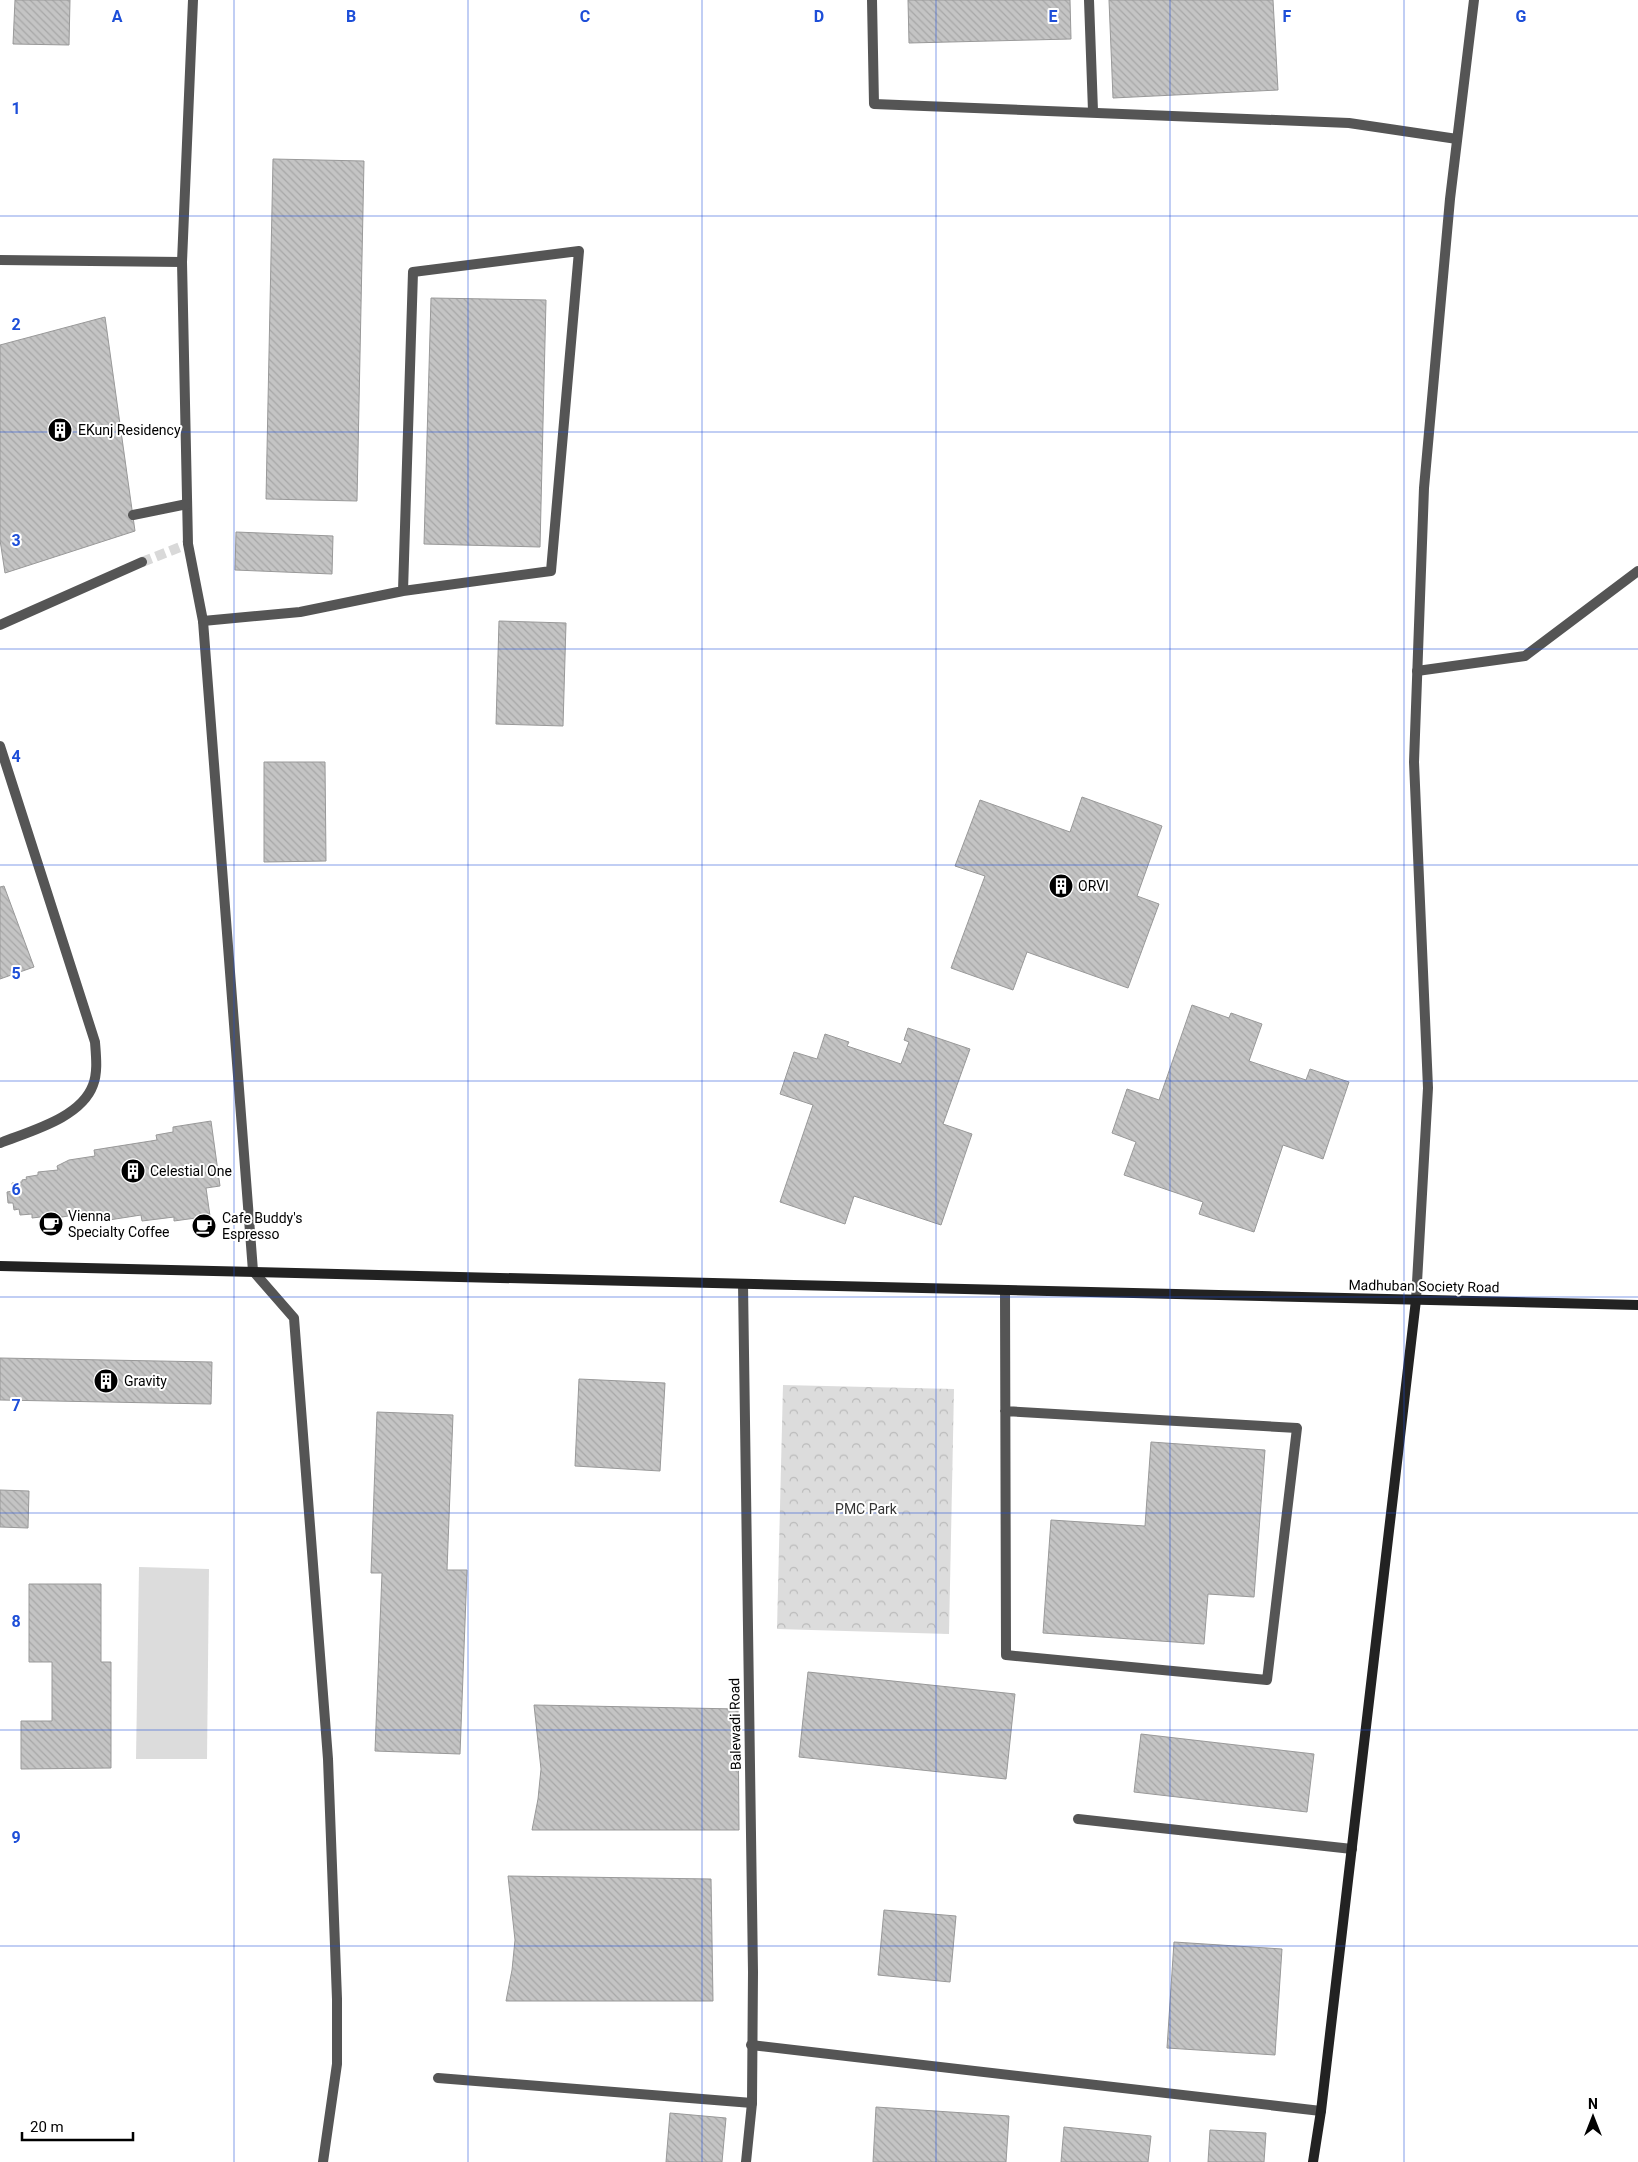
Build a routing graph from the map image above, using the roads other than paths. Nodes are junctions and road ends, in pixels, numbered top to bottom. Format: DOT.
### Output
graph roads {
  1 [pos="193,0"];
  2 [pos="872,0"];
  3 [pos="1089,0"];
  4 [pos="1474,0"];
  5 [pos="1093,111"];
  6 [pos="1458,139"];
  7 [pos="0,260"];
  8 [pos="182,262"];
  9 [pos="187,504"];
  10 [pos="133,515"];
  11 [pos="142,562"];
  12 [pos="1638,571"];
  13 [pos="403,591"];
  14 [pos="203,621"];
  15 [pos="0,625"];
  16 [pos="1417,671"];
  17 [pos="0,746"];
  18 [pos="0,1143"];
  19 [pos="0,1266"];
  20 [pos="253,1272"];
  21 [pos="743,1284"];
  22 [pos="1005,1290"];
  23 [pos="1416,1300"];
  24 [pos="1638,1304"];
  25 [pos="1005,1411"];
  26 [pos="1078,1819"];
  27 [pos="1352,1849"];
  28 [pos="751,2045"];
  29 [pos="438,2078"];
  30 [pos="752,2103"];
  31 [pos="1321,2111"];
  32 [pos="323,2162"];
  33 [pos="746,2162"];
  34 [pos="1313,2162"];
  1 -- 8 [label="street"];
  2 -- 5 [label="street"];
  3 -- 5 [label="street"];
  4 -- 6 [label="street"];
  5 -- 6 [label="street"];
  6 -- 16 [label="street"];
  7 -- 8 [label="street"];
  8 -- 9 [label="street"];
  9 -- 10 [label="street"];
  9 -- 14 [label="street"];
  11 -- 15 [label="street"];
  12 -- 16 [label="street"];
  13 -- 13 [label="street"];
  13 -- 14 [label="street"];
  14 -- 20 [label="street"];
  16 -- 23 [label="street"];
  17 -- 18 [label="street"];
  19 -- 20 [label="street, Madhuban Society Road"];
  20 -- 21 [label="street, Madhuban Society Road"];
  20 -- 32 [label="street"];
  21 -- 22 [label="street, Madhuban Society Road"];
  21 -- 28 [label="street, Balewadi Road"];
  22 -- 23 [label="street, Madhuban Society Road"];
  22 -- 25 [label="street"];
  23 -- 24 [label="street, Madhuban Society Road"];
  23 -- 27 [label="street"];
  25 -- 25 [label="street"];
  26 -- 27 [label="street"];
  27 -- 31 [label="street"];
  28 -- 30 [label="street, Balewadi Road"];
  28 -- 31 [label="street"];
  29 -- 30 [label="street"];
  30 -- 33 [label="street, Balewadi Road"];
  31 -- 34 [label="street"];
}
